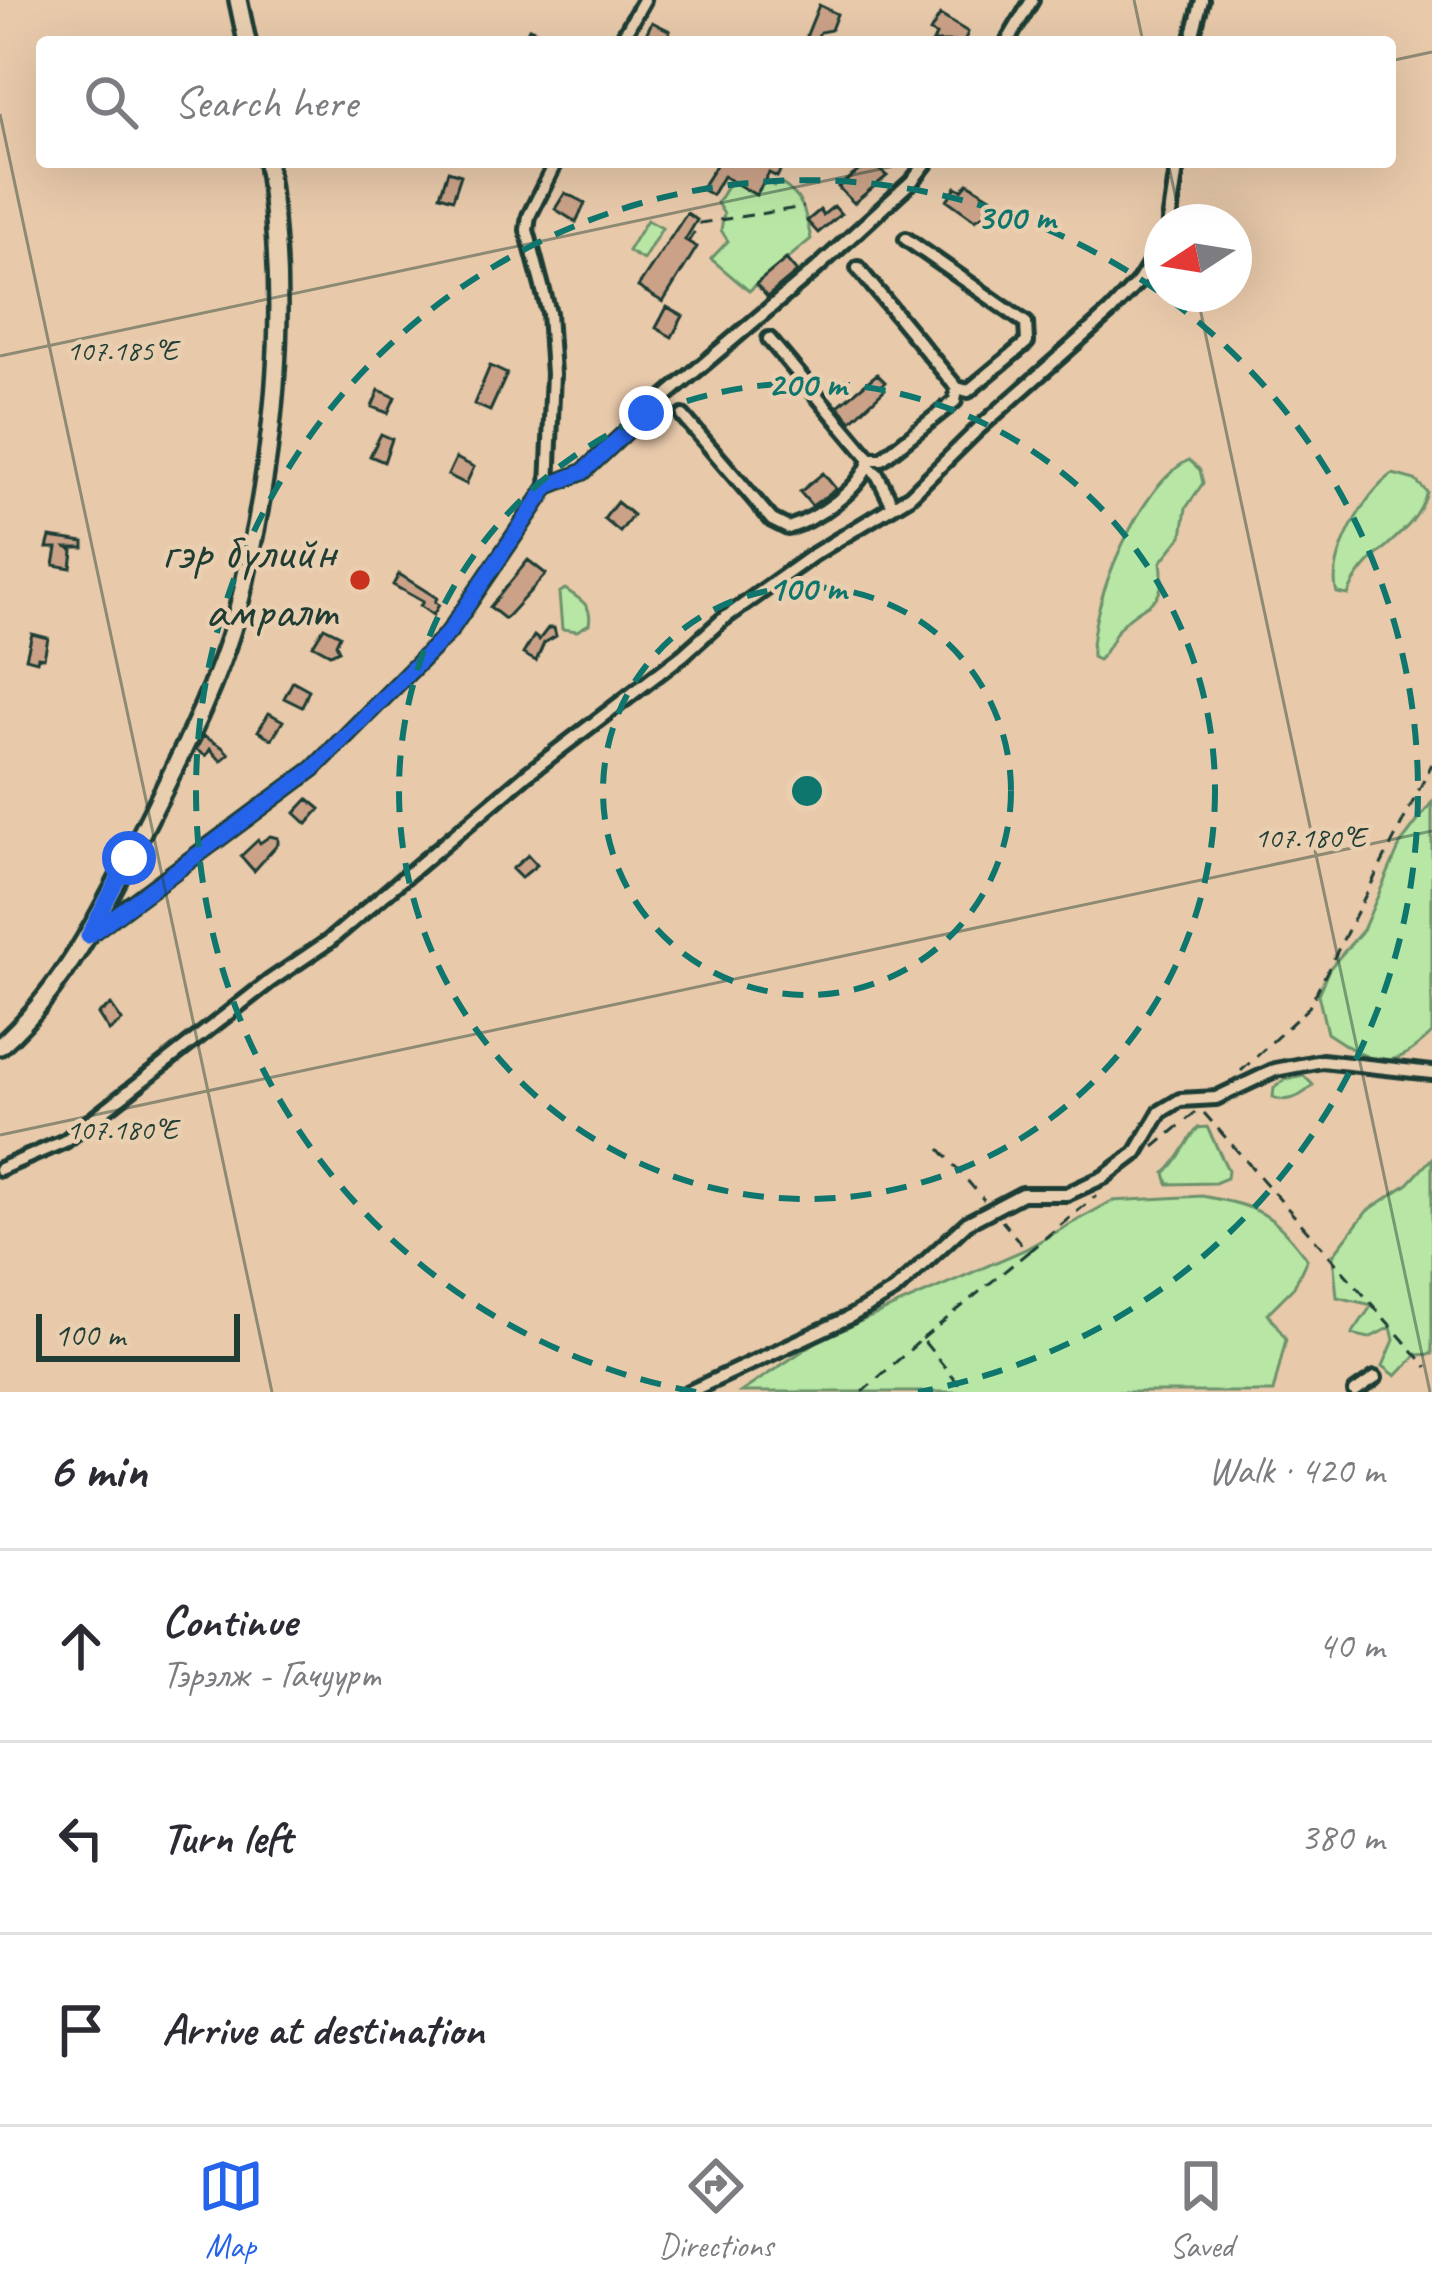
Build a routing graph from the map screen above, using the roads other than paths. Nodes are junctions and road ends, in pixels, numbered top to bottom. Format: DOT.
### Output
graph roads {
  1 [pos="238,0"];
  2 [pos="644,0"];
  3 [pos="1032,0"];
  4 [pos="1202,0"];
  5 [pos="246,36"];
  6 [pos="623,36"];
  7 [pos="1011,36"];
  8 [pos="1193,36"];
  9 [pos="267,168"];
  10 [pos="553,168"];
  11 [pos="922,168"];
  12 [pos="1177,168"];
  13 [pos="1172,204"];
  14 [pos="906,239"];
  15 [pos="858,268"];
  16 [pos="1144,273"];
  17 [pos="770,339"];
  18 [pos="957,388"];
  19 [pos="683,416"];
  20 [pos="869,463"];
  21 [pos="548,486"];
  22 [pos="893,506"];
  23 [pos="88,936"];
  24 [pos="0,1046"];
  25 [pos="1432,1073"];
  26 [pos="0,1169"];
  27 [pos="1375,1378"];
  28 [pos="689,1392"];
  29 [pos="1355,1392"];
  1 -- 5 [label="main road"];
  2 -- 6 [label="street"];
  3 -- 7 [label="street"];
  4 -- 8 [label="street"];
  9 -- 23 [label="main road"];
  10 -- 21 [label="street"];
  11 -- 21 [label="street"];
  12 -- 13 [label="street"];
  14 -- 18 [label="street"];
  15 -- 18 [label="street"];
  16 -- 22 [label="street"];
  17 -- 20 [label="street"];
  18 -- 20 [label="street"];
  19 -- 20 [label="street"];
  20 -- 22 [label="street"];
  21 -- 23 [label="street"];
  22 -- 26 [label="street"];
  23 -- 24 [label="main road"];
  25 -- 28 [label="street"];
  27 -- 29 [label="street"];
}
